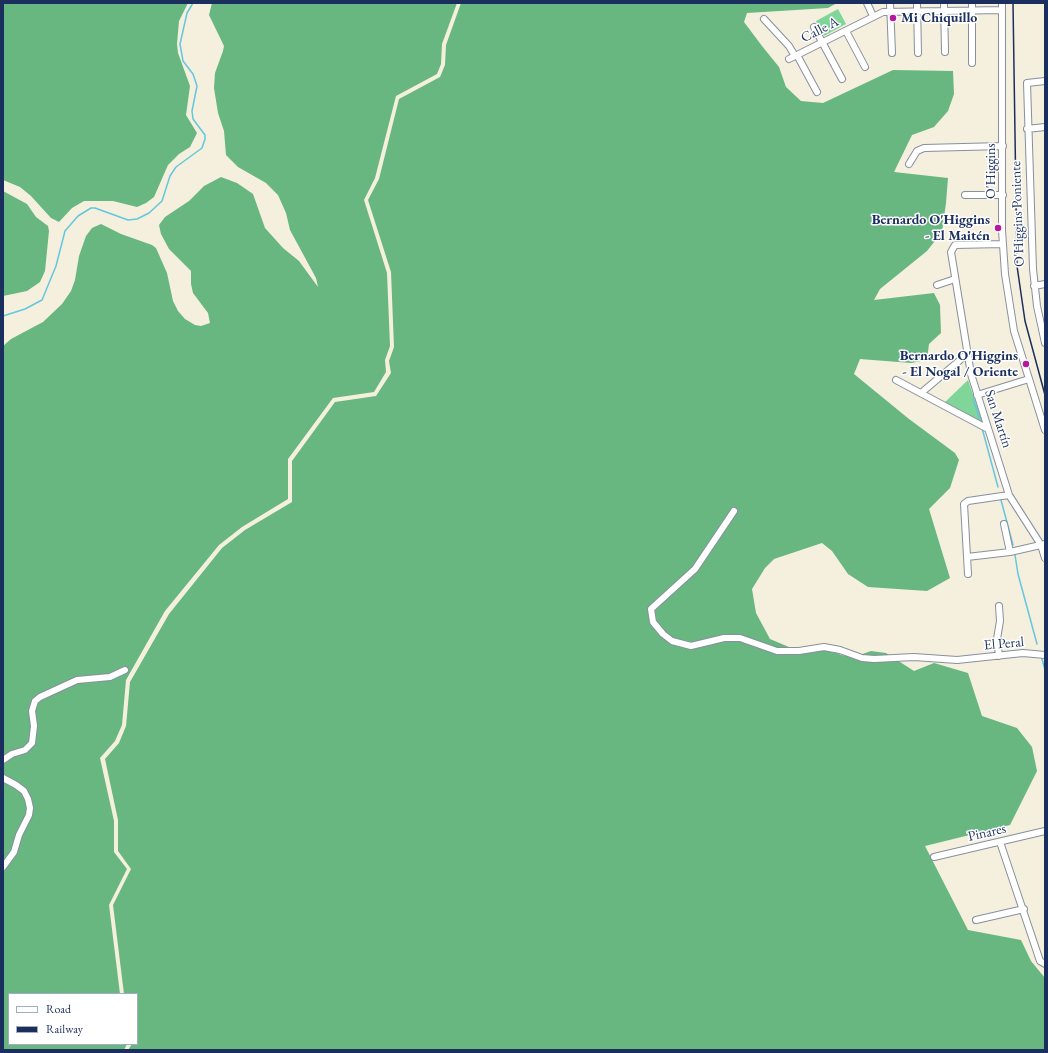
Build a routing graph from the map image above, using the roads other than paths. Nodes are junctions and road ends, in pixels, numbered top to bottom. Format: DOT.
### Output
graph roads {
  1 [pos="867,3"];
  2 [pos="890,3"];
  3 [pos="917,3"];
  4 [pos="944,3"];
  5 [pos="972,3"];
  6 [pos="1002,3"];
  7 [pos="944,10"];
  8 [pos="972,10"];
  9 [pos="1002,10"];
  10 [pos="890,11"];
  11 [pos="918,11"];
  12 [pos="873,16"];
  13 [pos="764,19"];
  14 [pos="814,27"];
  15 [pos="846,31"];
  16 [pos="822,43"];
  17 [pos="945,52"];
  18 [pos="892,53"];
  19 [pos="918,53"];
  20 [pos="794,57"];
  21 [pos="972,62"];
  22 [pos="865,67"];
  23 [pos="842,80"];
  24 [pos="1045,81"];
  25 [pos="817,92"];
  26 [pos="1045,127"];
  27 [pos="1027,129"];
  28 [pos="1003,146"];
  29 [pos="909,164"];
  30 [pos="965,195"];
  31 [pos="1003,195"];
  32 [pos="1003,244"];
  33 [pos="955,279"];
  34 [pos="1045,284"];
  35 [pos="937,285"];
  36 [pos="1034,286"];
  37 [pos="1045,341"];
  38 [pos="966,355"];
  39 [pos="1029,379"];
  40 [pos="896,380"];
  41 [pos="921,393"];
  42 [pos="977,395"];
  43 [pos="988,429"];
  44 [pos="1045,430"];
  45 [pos="1009,495"];
  46 [pos="734,511"];
  47 [pos="1004,524"];
  48 [pos="1043,545"];
  49 [pos="1010,552"];
  50 [pos="967,557"];
  51 [pos="1045,558"];
  52 [pos="968,574"];
  53 [pos="999,606"];
  54 [pos="1045,655"];
  55 [pos="999,656"];
  56 [pos="125,670"];
  57 [pos="3,760"];
  58 [pos="3,778"];
  59 [pos="1045,831"];
  60 [pos="1000,842"];
  61 [pos="934,857"];
  62 [pos="3,867"];
  63 [pos="1024,909"];
  64 [pos="976,920"];
  65 [pos="1044,964"];
  1 -- 12 [label="street"];
  2 -- 10 [label="street"];
  3 -- 11 [label="street"];
  4 -- 7 [label="street"];
  5 -- 8 [label="street"];
  6 -- 9 [label="street, O'Higgins"];
  7 -- 8 [label="street, Calle A"];
  7 -- 11 [label="street, Calle A"];
  7 -- 17 [label="street"];
  8 -- 9 [label="street, Calle A"];
  8 -- 21 [label="street"];
  9 -- 28 [label="street, O'Higgins"];
  10 -- 11 [label="street, Calle A"];
  10 -- 12 [label="street, Calle A"];
  10 -- 18 [label="street"];
  11 -- 19 [label="street"];
  12 -- 15 [label="street, Calle A"];
  13 -- 20 [label="street"];
  14 -- 16 [label="street"];
  15 -- 16 [label="street, Calle A"];
  15 -- 22 [label="street"];
  16 -- 20 [label="street, Calle A"];
  16 -- 23 [label="street"];
  20 -- 25 [label="street"];
  24 -- 27 [label="street, O'Higgins Poniente"];
  26 -- 27 [label="street"];
  27 -- 36 [label="street, O'Higgins Poniente"];
  28 -- 29 [label="street"];
  28 -- 31 [label="street, O'Higgins"];
  30 -- 31 [label="street"];
  31 -- 32 [label="street, O'Higgins"];
  32 -- 33 [label="street, San Martín"];
  32 -- 39 [label="street, O'Higgins"];
  33 -- 35 [label="street"];
  33 -- 38 [label="street, San Martín"];
  34 -- 36 [label="street"];
  36 -- 37 [label="street, O'Higgins Poniente"];
  38 -- 41 [label="street"];
  38 -- 42 [label="street, San Martín"];
  39 -- 42 [label="street"];
  39 -- 44 [label="street, O'Higgins"];
  40 -- 41 [label="street"];
  41 -- 43 [label="street"];
  42 -- 43 [label="street, San Martín"];
  43 -- 45 [label="street, San Martín"];
  45 -- 48 [label="street, San Martín"];
  45 -- 50 [label="street"];
  46 -- 55 [label="street, El Peral"];
  47 -- 49 [label="street"];
  48 -- 49 [label="street"];
  48 -- 51 [label="street, San Martín"];
  49 -- 50 [label="street"];
  50 -- 52 [label="street"];
  53 -- 55 [label="street"];
  54 -- 55 [label="street, El Peral"];
  56 -- 57 [label="street"];
  58 -- 62 [label="street"];
  59 -- 60 [label="street, Pinares"];
  60 -- 61 [label="street, Pinares"];
  60 -- 63 [label="street"];
  63 -- 64 [label="street"];
  63 -- 65 [label="street"];
}
